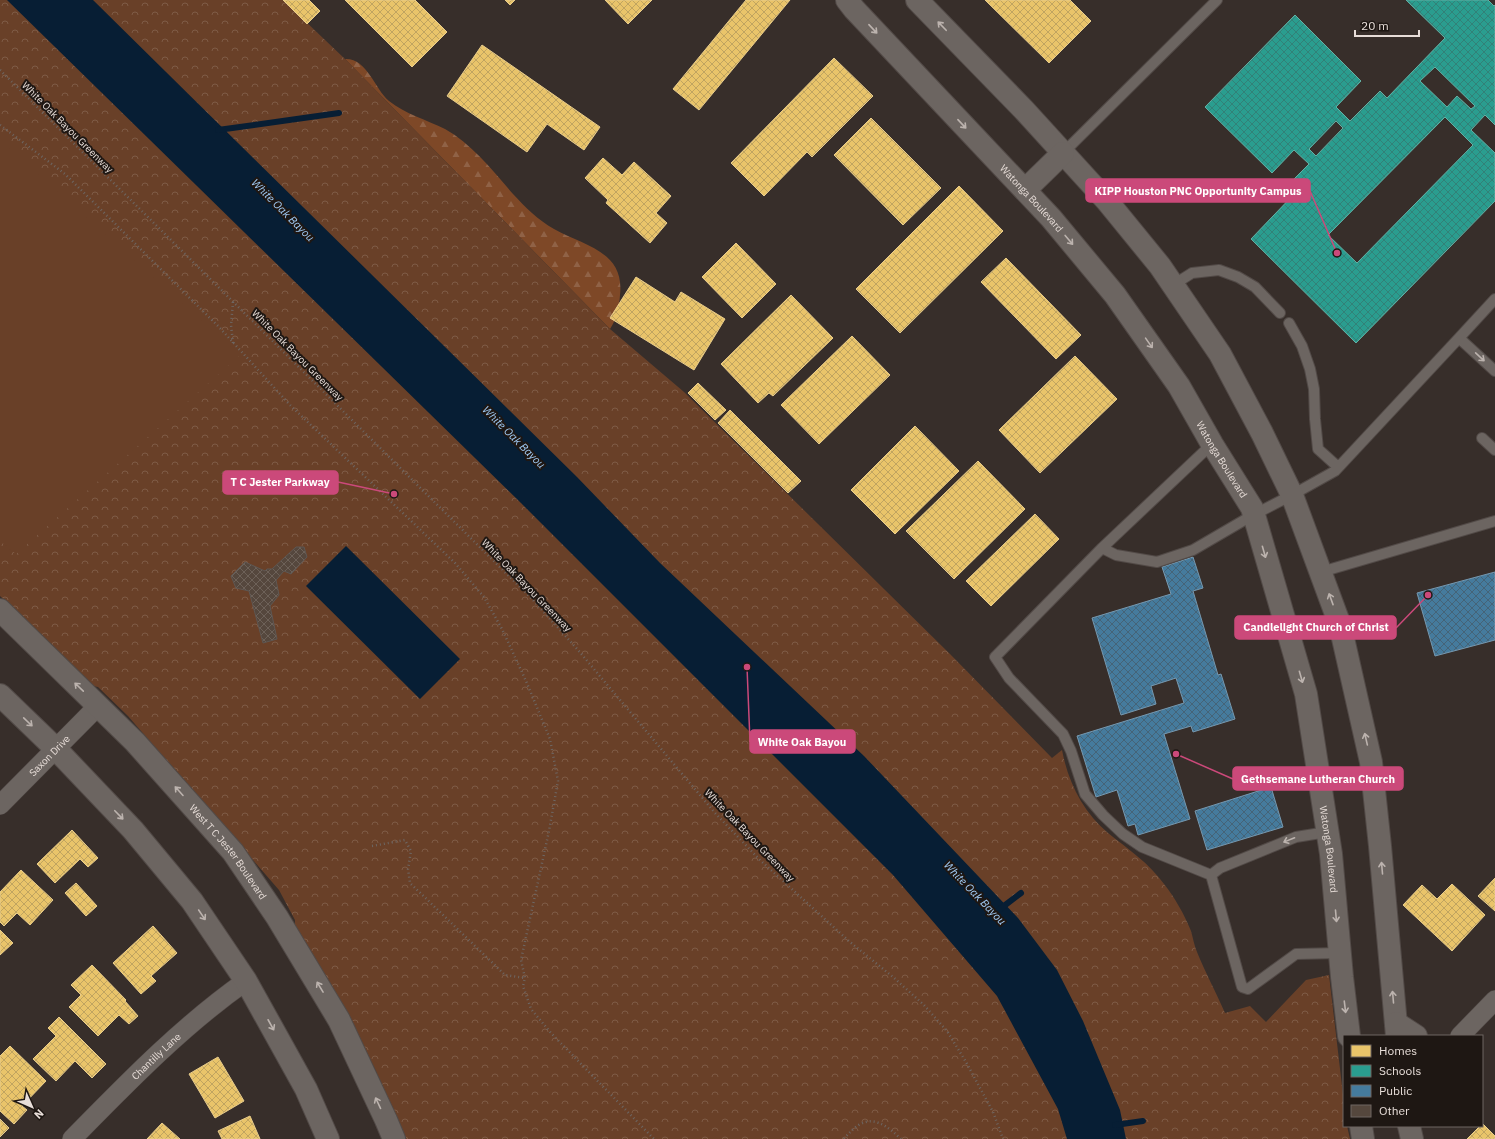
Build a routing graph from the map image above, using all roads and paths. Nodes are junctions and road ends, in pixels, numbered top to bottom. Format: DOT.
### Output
graph roads {
  1 [pos="847,0"];
  2 [pos="917,0"];
  3 [pos="1217,0"];
  4 [pos="0,70"];
  5 [pos="0,125"];
  6 [pos="1063,153"];
  7 [pos="1025,190"];
  8 [pos="1173,285"];
  9 [pos="1495,299"];
  10 [pos="233,301"];
  11 [pos="1280,313"];
  12 [pos="1289,323"];
  13 [pos="1459,338"];
  14 [pos="233,343"];
  15 [pos="1495,371"];
  16 [pos="1482,438"];
  17 [pos="1212,444"];
  18 [pos="1495,450"];
  19 [pos="1338,467"];
  20 [pos="1292,495"];
  21 [pos="1253,515"];
  22 [pos="1495,521"];
  23 [pos="1102,548"];
  24 [pos="1320,572"];
  25 [pos="0,610"];
  26 [pos="0,695"];
  27 [pos="98,706"];
  28 [pos="55,748"];
  29 [pos="0,805"];
  30 [pos="1327,832"];
  31 [pos="372,846"];
  32 [pos="1212,875"];
  33 [pos="1339,953"];
  34 [pos="525,978"];
  35 [pos="246,981"];
  36 [pos="1495,1000"];
  37 [pos="1396,1030"];
  38 [pos="1349,1035"];
  39 [pos="1413,1035"];
  40 [pos="1461,1035"];
  41 [pos="1361,1127"];
  42 [pos="1409,1127"];
  43 [pos="72,1139"];
  44 [pos="328,1139"];
  45 [pos="394,1139"];
  46 [pos="654,1139"];
  47 [pos="844,1139"];
  48 [pos="900,1139"];
  49 [pos="1003,1139"];
  50 [pos="1363,1139"];
  51 [pos="1412,1139"];
  1 -- 7 [label="main road, Watonga Boulevard, one-way"];
  6 -- 2 [label="main road, one-way"];
  3 -- 6 [label="lane"];
  4 -- 10 [label="path, White Oak Bayou Greenway"];
  5 -- 14 [label="path"];
  6 -- 7 [label="main road"];
  6 -- 8 [label="main road"];
  7 -- 17 [label="main road, Watonga Boulevard, one-way"];
  8 -- 11 [label="lane"];
  8 -- 20 [label="main road"];
  9 -- 13 [label="lane"];
  10 -- 14 [label="path"];
  10 -- 49 [label="path, White Oak Bayou Greenway"];
  12 -- 19 [label="lane"];
  13 -- 15 [label="lane, one-way"];
  13 -- 19 [label="lane"];
  14 -- 34 [label="path"];
  16 -- 18 [label="lane"];
  17 -- 21 [label="main road, Watonga Boulevard"];
  17 -- 23 [label="lane"];
  19 -- 20 [label="lane"];
  20 -- 21 [label="lane"];
  20 -- 24 [label="main road"];
  21 -- 23 [label="lane"];
  21 -- 30 [label="main road, Watonga Boulevard, one-way"];
  22 -- 24 [label="lane"];
  23 -- 32 [label="lane"];
  37 -- 24 [label="main road, one-way"];
  27 -- 25 [label="main road, West T C Jester Boulevard, one-way"];
  26 -- 28 [label="main road, one-way"];
  27 -- 28 [label="street, Saxon Drive"];
  45 -- 27 [label="main road, West T C Jester Boulevard, one-way"];
  28 -- 29 [label="street, Saxon Drive"];
  28 -- 35 [label="main road, one-way"];
  30 -- 32 [label="lane, one-way"];
  30 -- 33 [label="main road, Watonga Boulevard, one-way"];
  31 -- 34 [label="path"];
  32 -- 33 [label="lane"];
  33 -- 38 [label="main road, Watonga Boulevard, one-way"];
  34 -- 46 [label="path"];
  35 -- 43 [label="street, Chantilly Lane"];
  35 -- 44 [label="main road, one-way"];
  36 -- 40 [label="street"];
  37 -- 39 [label="main road"];
  41 -- 50 [label="main road"];
  42 -- 51 [label="main road"];
  47 -- 48 [label="path"];
}
